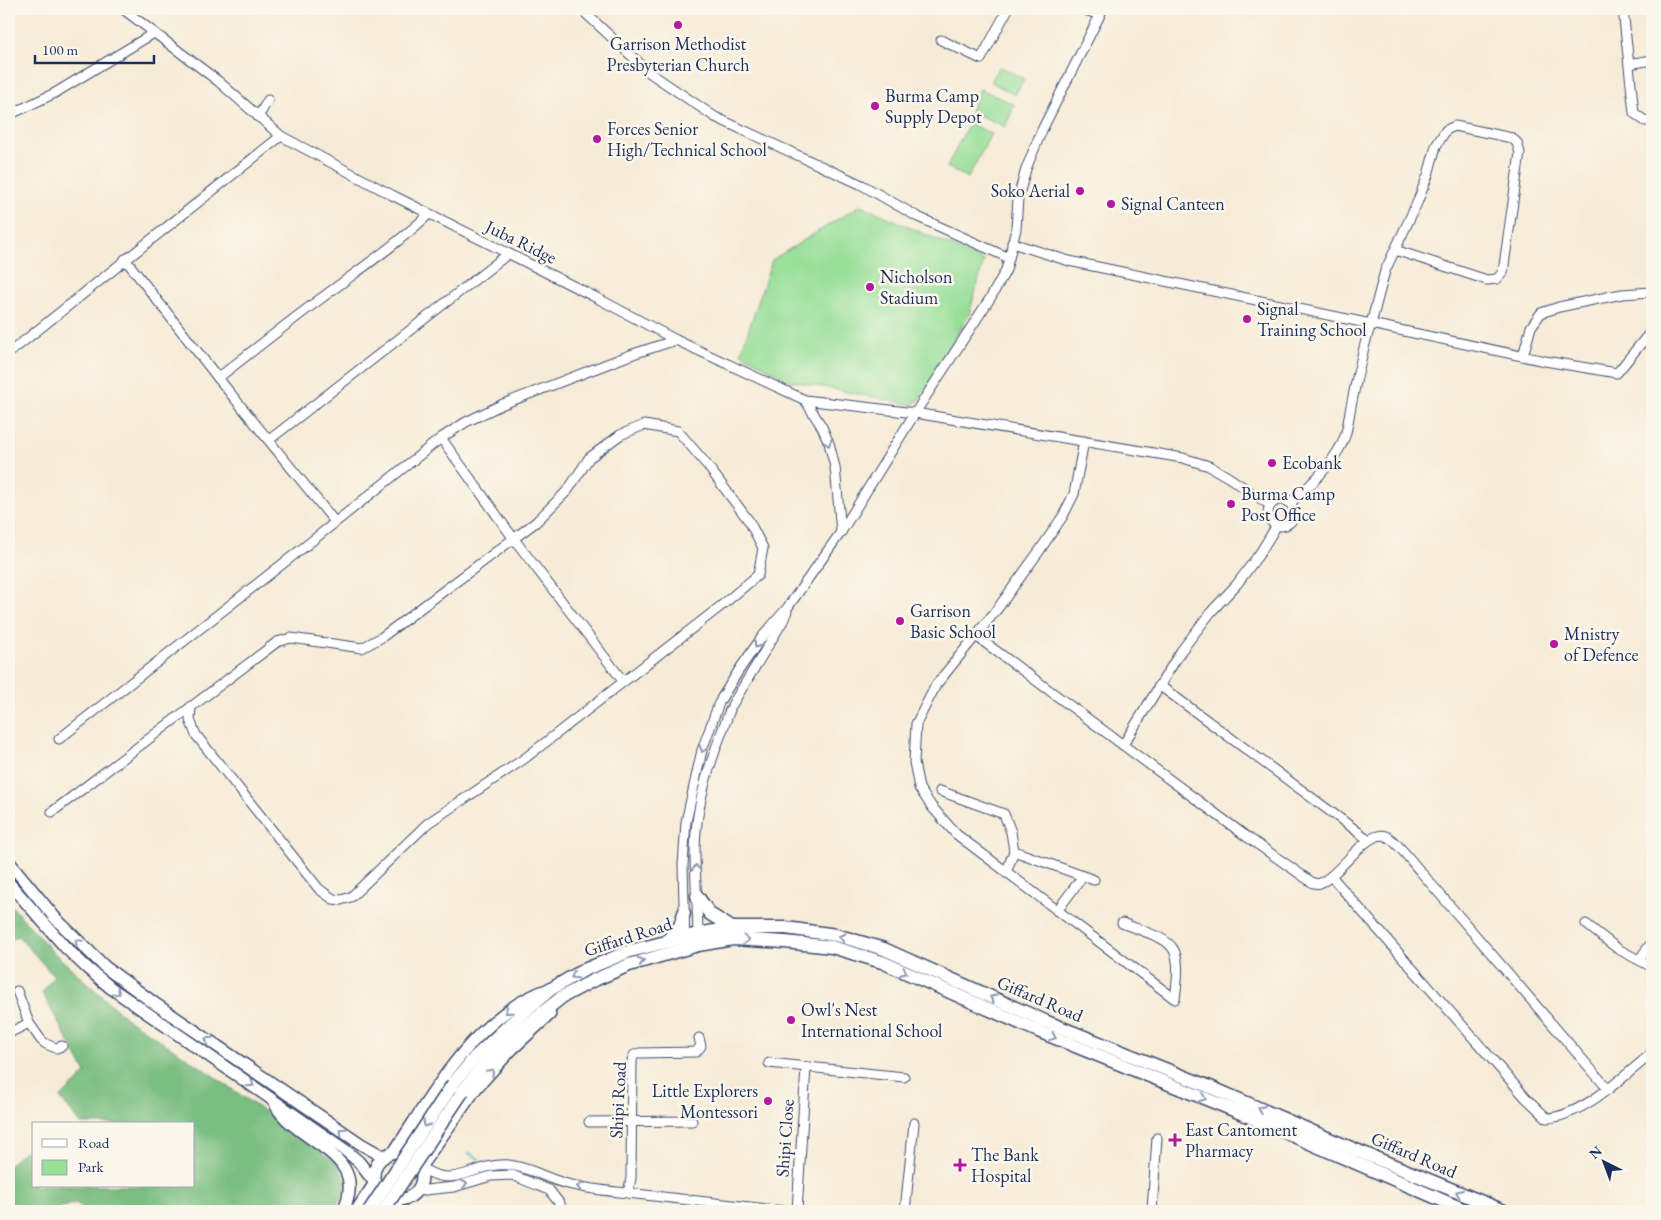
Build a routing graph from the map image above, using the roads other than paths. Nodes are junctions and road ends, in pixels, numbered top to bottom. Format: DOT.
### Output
graph roads {
  1 [pos="123,9"];
  2 [pos="581,9"];
  3 [pos="1008,9"];
  4 [pos="1082,9"];
  5 [pos="1623,9"];
  6 [pos="1101,12"];
  7 [pos="154,33"];
  8 [pos="941,40"];
  9 [pos="1652,60"];
  10 [pos="1629,64"];
  11 [pos="268,100"];
  12 [pos="9,115"];
  13 [pos="258,117"];
  14 [pos="1652,120"];
  15 [pos="281,136"];
  16 [pos="429,214"];
  17 [pos="1012,243"];
  18 [pos="1395,250"];
  19 [pos="508,254"];
  20 [pos="1009,258"];
  21 [pos="125,259"];
  22 [pos="1652,292"];
  23 [pos="1371,324"];
  24 [pos="1652,330"];
  25 [pos="676,340"];
  26 [pos="9,353"];
  27 [pos="1523,356"];
  28 [pos="218,378"];
  29 [pos="805,400"];
  30 [pos="915,413"];
  31 [pos="441,438"];
  32 [pos="269,440"];
  33 [pos="1084,441"];
  34 [pos="1290,504"];
  35 [pos="1270,505"];
  36 [pos="335,522"];
  37 [pos="1277,525"];
  38 [pos="841,532"];
  39 [pos="514,539"];
  40 [pos="788,607"];
  41 [pos="976,636"];
  42 [pos="623,680"];
  43 [pos="1159,685"];
  44 [pos="191,706"];
  45 [pos="59,740"];
  46 [pos="1123,745"];
  47 [pos="940,791"];
  48 [pos="52,812"];
  49 [pos="1369,840"];
  50 [pos="1014,851"];
  51 [pos="9,862"];
  52 [pos="1006,873"];
  53 [pos="1083,876"];
  54 [pos="1331,876"];
  55 [pos="1094,880"];
  56 [pos="9,883"];
  57 [pos="697,896"];
  58 [pos="1057,911"];
  59 [pos="684,914"];
  60 [pos="1122,923"];
  61 [pos="1586,924"];
  62 [pos="732,928"];
  63 [pos="668,940"];
  64 [pos="692,941"];
  65 [pos="1652,942"];
  66 [pos="1638,960"];
  67 [pos="1652,967"];
  68 [pos="551,989"];
  69 [pos="17,991"];
  70 [pos="562,997"];
  71 [pos="30,1023"];
  72 [pos="9,1033"];
  73 [pos="699,1038"];
  74 [pos="62,1046"];
  75 [pos="1652,1053"];
  76 [pos="769,1063"];
  77 [pos="806,1067"];
  78 [pos="904,1077"];
  79 [pos="458,1087"];
  80 [pos="1608,1089"];
  81 [pos="271,1098"];
  82 [pos="692,1121"];
  83 [pos="589,1122"];
  84 [pos="632,1122"];
  85 [pos="914,1123"];
  86 [pos="1158,1138"];
  87 [pos="389,1154"];
  88 [pos="420,1167"];
  89 [pos="375,1183"];
  90 [pos="416,1192"];
  91 [pos="628,1193"];
  92 [pos="399,1200"];
  93 [pos="1481,1207"];
  94 [pos="343,1211"];
  95 [pos="356,1211"];
  96 [pos="369,1211"];
  97 [pos="383,1211"];
  98 [pos="392,1211"];
  99 [pos="562,1211"];
  100 [pos="784,1211"];
  101 [pos="797,1211"];
  102 [pos="905,1211"];
  103 [pos="1152,1211"];
  104 [pos="1467,1211"];
  105 [pos="1504,1211"];
  1 -- 7 [label="street, Juba Ridge"];
  2 -- 20 [label="street"];
  3 -- 8 [label="street"];
  4 -- 6 [label="street"];
  5 -- 10 [label="street"];
  6 -- 17 [label="street"];
  7 -- 12 [label="street"];
  7 -- 13 [label="street, Juba Ridge"];
  9 -- 10 [label="street"];
  10 -- 14 [label="street"];
  11 -- 13 [label="street"];
  13 -- 15 [label="street, Juba Ridge"];
  15 -- 16 [label="street, Juba Ridge"];
  15 -- 21 [label="street"];
  16 -- 19 [label="street, Juba Ridge"];
  16 -- 28 [label="street"];
  17 -- 20 [label="street"];
  17 -- 23 [label="street"];
  18 -- 18 [label="street"];
  18 -- 23 [label="street"];
  19 -- 25 [label="street, Juba Ridge"];
  19 -- 32 [label="street"];
  20 -- 30 [label="street"];
  21 -- 26 [label="street"];
  21 -- 28 [label="street"];
  22 -- 27 [label="street"];
  23 -- 27 [label="street"];
  23 -- 34 [label="street"];
  24 -- 27 [label="street"];
  25 -- 29 [label="street, Juba Ridge"];
  25 -- 31 [label="street"];
  28 -- 32 [label="street"];
  29 -- 30 [label="street"];
  29 -- 38 [label="street, one-way"];
  30 -- 33 [label="street"];
  30 -- 38 [label="street"];
  31 -- 36 [label="street"];
  31 -- 39 [label="street"];
  32 -- 36 [label="street"];
  33 -- 35 [label="street"];
  33 -- 41 [label="street"];
  34 -- 35 [label="street"];
  34 -- 37 [label="street"];
  35 -- 37 [label="street"];
  36 -- 45 [label="street"];
  37 -- 43 [label="street"];
  38 -- 40 [label="street"];
  39 -- 42 [label="street"];
  39 -- 42 [label="street"];
  39 -- 44 [label="street"];
  57 -- 40 [label="street, one-way"];
  40 -- 59 [label="street, one-way"];
  41 -- 46 [label="street"];
  41 -- 52 [label="street"];
  42 -- 44 [label="street"];
  43 -- 46 [label="street"];
  43 -- 49 [label="street"];
  44 -- 48 [label="street"];
  46 -- 54 [label="street"];
  47 -- 50 [label="street"];
  49 -- 54 [label="street"];
  49 -- 80 [label="street"];
  50 -- 52 [label="street"];
  50 -- 53 [label="street"];
  87 -- 51 [label="main road, one-way"];
  52 -- 58 [label="street"];
  53 -- 55 [label="street"];
  53 -- 58 [label="street"];
  54 -- 80 [label="street"];
  56 -- 81 [label="main road, one-way"];
  57 -- 62 [label="main road"];
  57 -- 64 [label="street"];
  58 -- 60 [label="street"];
  59 -- 63 [label="main road"];
  59 -- 64 [label="street"];
  61 -- 66 [label="street"];
  62 -- 64 [label="main road, Giffard Road"];
  93 -- 62 [label="main road, Giffard Road, one-way"];
  63 -- 64 [label="main road, Giffard Road"];
  63 -- 68 [label="main road, Giffard Road, one-way"];
  70 -- 64 [label="main road, Giffard Road, one-way"];
  64 -- 104 [label="main road, Giffard Road, one-way"];
  65 -- 66 [label="street"];
  66 -- 67 [label="street"];
  68 -- 79 [label="main road, Giffard Road"];
  68 -- 87 [label="main road, Giffard Road, one-way"];
  69 -- 71 [label="street"];
  70 -- 79 [label="main road, Giffard Road"];
  88 -- 70 [label="main road, Giffard Road, one-way"];
  71 -- 72 [label="street"];
  71 -- 74 [label="street"];
  73 -- 84 [label="street, Shipi Road"];
  75 -- 80 [label="street"];
  76 -- 77 [label="street"];
  77 -- 78 [label="street"];
  77 -- 101 [label="street, Shipi Close"];
  79 -- 96 [label="main road, Giffard Road, one-way, bridge"];
  79 -- 97 [label="main road, Giffard Road, bridge"];
  81 -- 89 [label="main road"];
  81 -- 94 [label="main road"];
  82 -- 84 [label="street"];
  83 -- 84 [label="street"];
  84 -- 91 [label="street, Shipi Road"];
  85 -- 102 [label="street"];
  86 -- 103 [label="street"];
  87 -- 88 [label="main road"];
  87 -- 89 [label="main road"];
  88 -- 90 [label="main road"];
  91 -- 88 [label="street, one-way"];
  89 -- 92 [label="main road"];
  89 -- 95 [label="main road"];
  90 -- 92 [label="main road"];
  90 -- 99 [label="street, one-way"];
  91 -- 100 [label="street"];
  92 -- 98 [label="main road"];
  93 -- 105 [label="main road, Giffard Road"];
}
